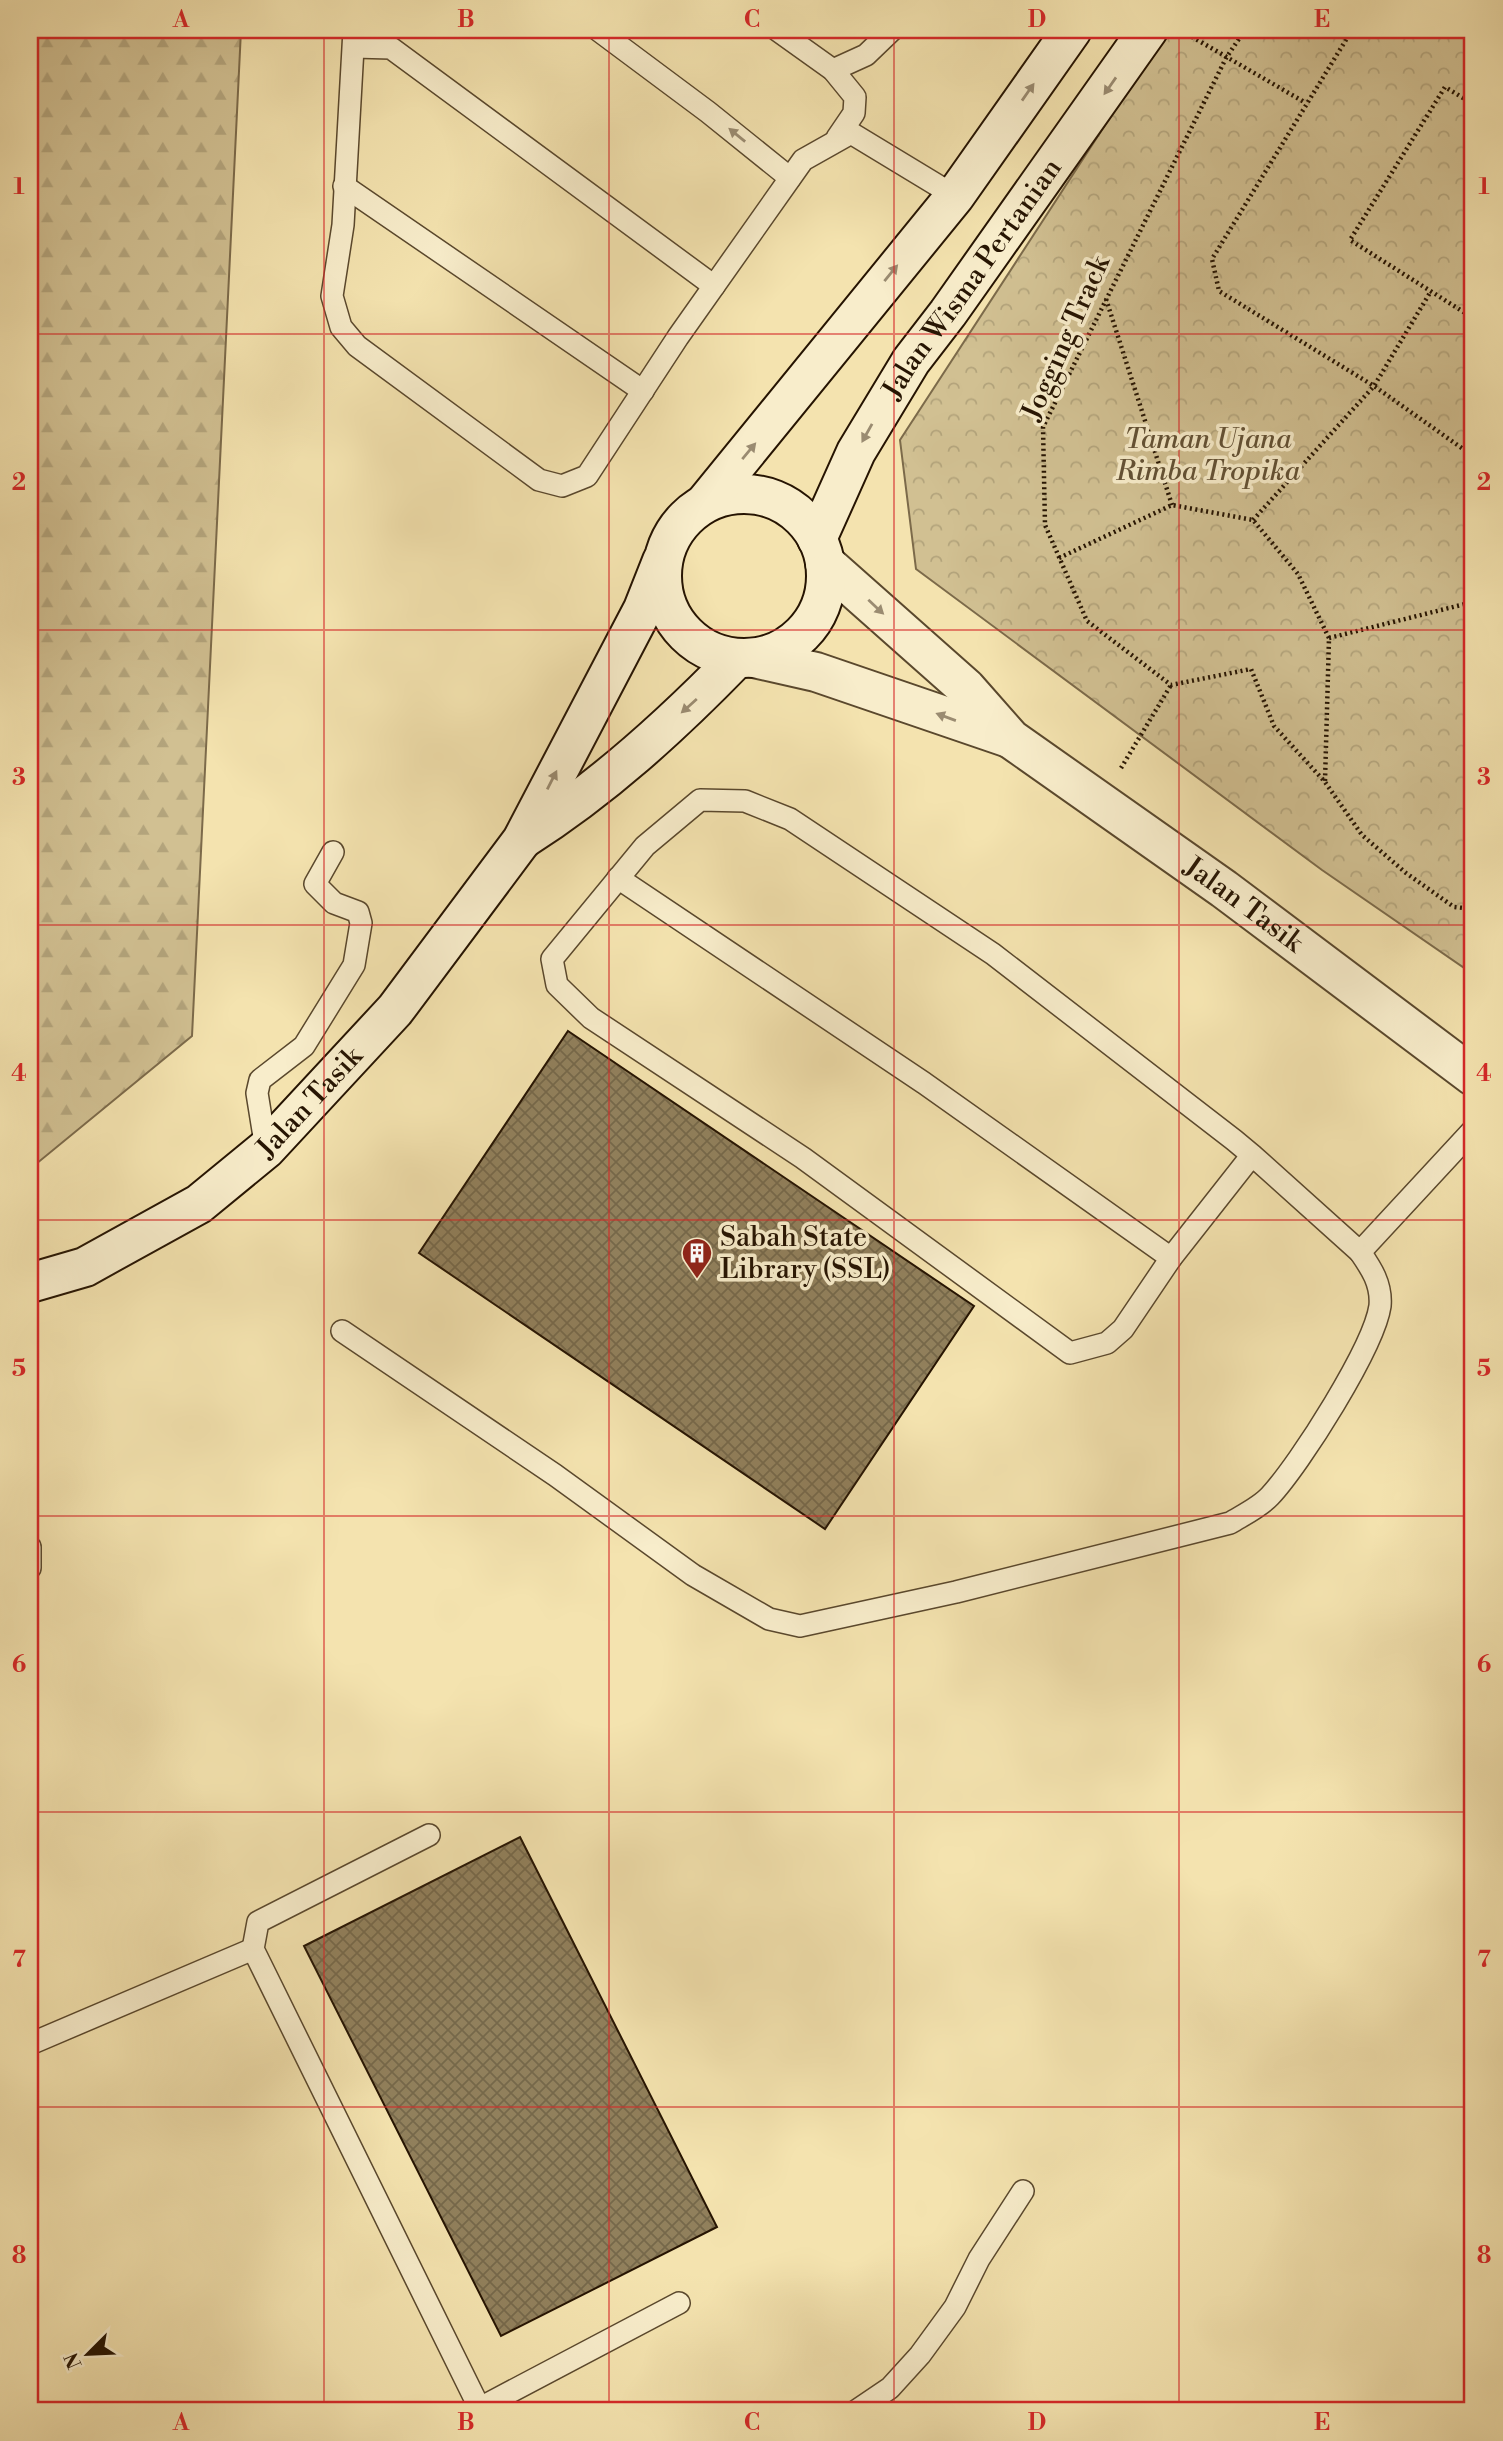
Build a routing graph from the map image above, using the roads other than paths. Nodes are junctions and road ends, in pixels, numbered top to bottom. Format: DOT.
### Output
graph roads {
  1 [pos="598,30"];
  2 [pos="777,30"];
  3 [pos="892,30"];
  4 [pos="1072,30"];
  5 [pos="1148,30"];
  6 [pos="354,38"];
  7 [pos="833,70"];
  8 [pos="837,138"];
  9 [pos="790,178"];
  10 [pos="344,186"];
  11 [pos="955,196"];
  12 [pos="714,286"];
  13 [pos="643,391"];
  14 [pos="705,503"];
  15 [pos="821,551"];
  16 [pos="662,561"];
  17 [pos="746,658"];
  18 [pos="1011,739"];
  19 [pos="522,841"];
  20 [pos="333,852"];
  21 [pos="618,878"];
  22 [pos="1473,1076"];
  23 [pos="1473,1130"];
  24 [pos="266,1149"];
  25 [pos="1252,1155"];
  26 [pos="1360,1252"];
  27 [pos="1171,1258"];
  28 [pos="30,1283"];
  29 [pos="342,1331"];
  30 [pos="30,1547"];
  31 [pos="30,1567"];
  32 [pos="429,1835"];
  33 [pos="253,1949"];
  34 [pos="30,2044"];
  35 [pos="1023,2191"];
  36 [pos="679,2303"];
  37 [pos="480,2410"];
  38 [pos="856,2411"];
  9 -- 1 [label="lane, one-way"];
  2 -- 7 [label="lane"];
  3 -- 7 [label="lane"];
  11 -- 4 [label="street, one-way"];
  5 -- 15 [label="street, Jalan Wisma Pertanian, one-way"];
  6 -- 10 [label="lane"];
  6 -- 12 [label="lane"];
  7 -- 8 [label="lane"];
  8 -- 9 [label="lane"];
  8 -- 11 [label="lane"];
  9 -- 12 [label="lane"];
  10 -- 13 [label="lane"];
  10 -- 13 [label="lane"];
  14 -- 11 [label="street, one-way"];
  12 -- 13 [label="lane"];
  14 -- 15 [label="street"];
  14 -- 16 [label="street"];
  15 -- 17 [label="street"];
  15 -- 18 [label="street, Jalan Tasik, one-way"];
  16 -- 17 [label="street"];
  19 -- 16 [label="street, Jalan Tasik, one-way"];
  18 -- 17 [label="street, Jalan Tasik, one-way"];
  17 -- 19 [label="street, Jalan Tasik, one-way"];
  18 -- 22 [label="street, Jalan Tasik"];
  19 -- 24 [label="street, Jalan Tasik"];
  20 -- 24 [label="lane"];
  21 -- 25 [label="lane"];
  21 -- 27 [label="lane"];
  21 -- 27 [label="lane"];
  23 -- 26 [label="lane"];
  24 -- 28 [label="street, Jalan Tasik"];
  25 -- 26 [label="lane"];
  25 -- 27 [label="lane"];
  26 -- 29 [label="lane"];
  30 -- 31 [label="lane"];
  32 -- 33 [label="lane"];
  33 -- 34 [label="lane"];
  33 -- 37 [label="lane"];
  35 -- 38 [label="lane"];
  36 -- 37 [label="lane"];
}
